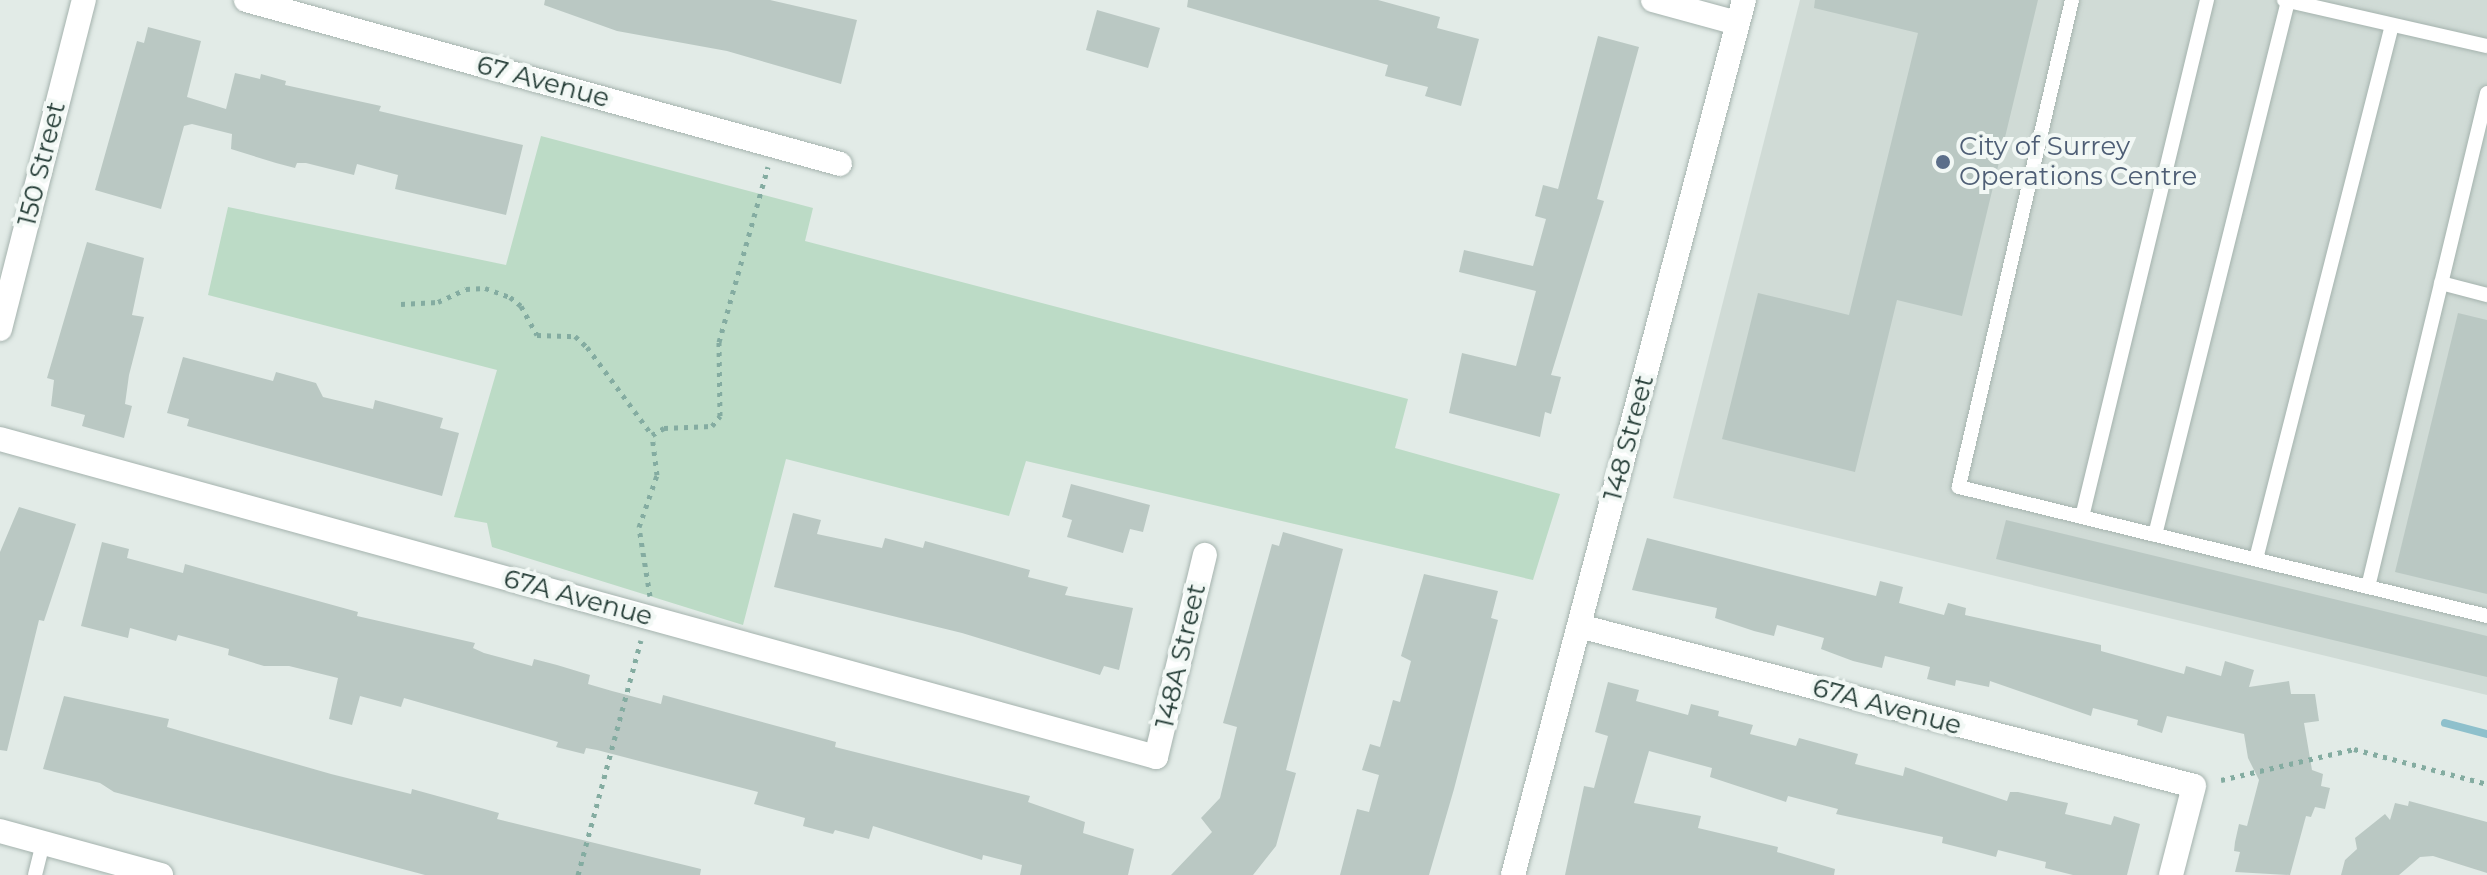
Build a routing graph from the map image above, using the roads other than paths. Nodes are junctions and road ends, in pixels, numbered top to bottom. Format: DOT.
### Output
graph roads {
  1 [pos="84,0"];
  2 [pos="246,0"];
  3 [pos="1653,0"];
  4 [pos="2072,0"];
  5 [pos="2207,0"];
  6 [pos="2286,0"];
  7 [pos="1740,12"];
  8 [pos="2392,25"];
  9 [pos="2487,46"];
  10 [pos="2487,93"];
  11 [pos="840,164"];
  12 [pos="2441,283"];
  13 [pos="2487,295"];
  14 [pos="0,329"];
  15 [pos="0,439"];
  16 [pos="2082,517"];
  17 [pos="2155,535"];
  18 [pos="1205,555"];
  19 [pos="2256,559"];
  20 [pos="2368,587"];
  21 [pos="2487,616"];
  22 [pos="1579,626"];
  23 [pos="1156,757"];
  24 [pos="0,831"];
  25 [pos="43,843"];
  26 [pos="35,875"];
  27 [pos="161,875"];
  28 [pos="1513,875"];
  29 [pos="2171,875"];
  1 -- 14 [label="street, 150 Street"];
  2 -- 11 [label="street, 67 Avenue"];
  3 -- 7 [label="street"];
  4 -- 16 [label="lane"];
  5 -- 16 [label="lane"];
  6 -- 8 [label="lane"];
  6 -- 17 [label="lane"];
  7 -- 22 [label="street, 148 Street"];
  8 -- 9 [label="lane"];
  8 -- 19 [label="lane"];
  10 -- 12 [label="lane"];
  12 -- 13 [label="lane"];
  12 -- 20 [label="lane"];
  15 -- 23 [label="street, 67A Avenue"];
  16 -- 17 [label="lane"];
  17 -- 19 [label="lane"];
  18 -- 23 [label="street, 148A Street"];
  19 -- 20 [label="lane"];
  20 -- 21 [label="lane"];
  22 -- 28 [label="street, 148 Street"];
  22 -- 29 [label="street, 67A Avenue"];
  24 -- 25 [label="street"];
  25 -- 26 [label="lane"];
  25 -- 27 [label="street"];
}
